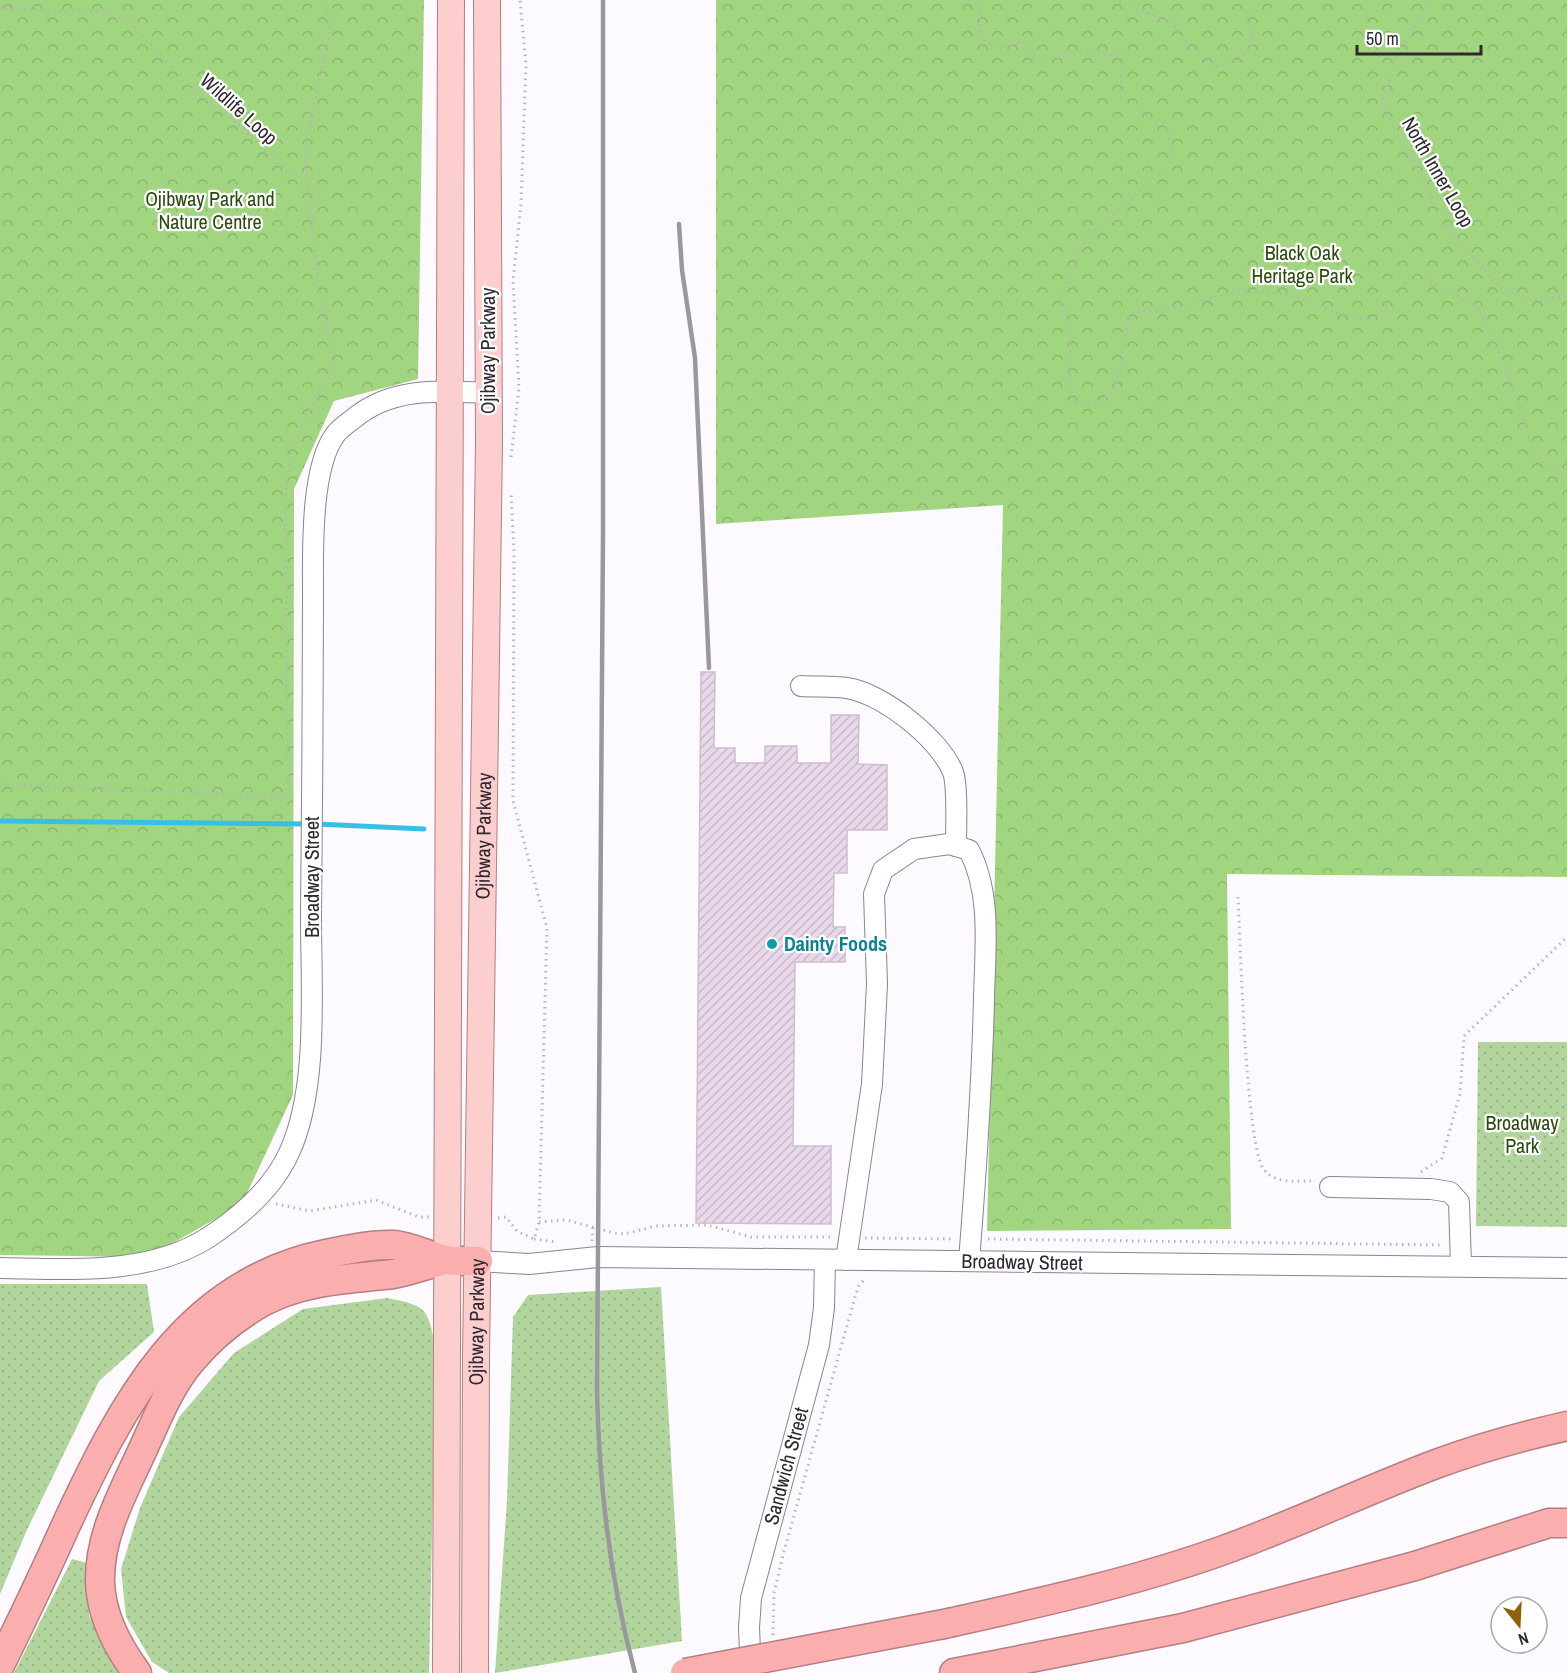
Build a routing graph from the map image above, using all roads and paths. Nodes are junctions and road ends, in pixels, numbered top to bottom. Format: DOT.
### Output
graph roads {
  1 [pos="323,0"];
  2 [pos="451,0"];
  3 [pos="487,0"];
  4 [pos="969,0"];
  5 [pos="1114,0"];
  6 [pos="1248,0"];
  7 [pos="1430,0"];
  8 [pos="0,9"];
  9 [pos="306,170"];
  10 [pos="1567,297"];
  11 [pos="449,391"];
  12 [pos="488,393"];
  13 [pos="1567,480"];
  14 [pos="801,686"];
  15 [pos="0,784"];
  16 [pos="956,846"];
  17 [pos="1238,897"];
  18 [pos="1567,937"];
  19 [pos="1321,1184"];
  20 [pos="1412,1189"];
  21 [pos="538,1222"];
  22 [pos="849,1238"];
  23 [pos="971,1239"];
  24 [pos="1460,1245"];
  25 [pos="445,1260"];
  26 [pos="825,1260"];
  27 [pos="846,1260"];
  28 [pos="478,1261"];
  29 [pos="969,1261"];
  30 [pos="1461,1266"];
  31 [pos="0,1268"];
  32 [pos="1567,1268"];
  33 [pos="874,1275"];
  34 [pos="1567,1426"];
  35 [pos="1562,1522"];
  36 [pos="774,1642"];
  37 [pos="0,1665"];
  38 [pos="698,1670"];
  39 [pos="136,1673"];
  40 [pos="446,1673"];
  41 [pos="475,1673"];
  42 [pos="670,1673"];
  43 [pos="751,1673"];
  44 [pos="954,1673"];
  1 -- 9 [label="path, Wildlife Loop"];
  2 -- 11 [label="main road, Ojibway Parkway"];
  3 -- 12 [label="main road, Ojibway Parkway"];
  4 -- 13 [label="path"];
  5 -- 6 [label="path"];
  7 -- 10 [label="path, North Inner Loop"];
  8 -- 9 [label="path, Wildlife Loop"];
  9 -- 15 [label="path"];
  11 -- 12 [label="street, Broadway Street"];
  11 -- 25 [label="main road, Ojibway Parkway"];
  11 -- 31 [label="street, Broadway Street"];
  12 -- 28 [label="main road, Ojibway Parkway"];
  14 -- 16 [label="street"];
  16 -- 22 [label="street"];
  16 -- 23 [label="street"];
  17 -- 19 [label="path"];
  18 -- 20 [label="path"];
  19 -- 20 [label="street"];
  20 -- 24 [label="street"];
  21 -- 22 [label="path"];
  22 -- 23 [label="path"];
  22 -- 27 [label="street"];
  23 -- 24 [label="path"];
  23 -- 29 [label="street"];
  24 -- 30 [label="street"];
  25 -- 28 [label="highway"];
  25 -- 37 [label="highway"];
  25 -- 39 [label="highway"];
  25 -- 40 [label="main road, Ojibway Parkway"];
  26 -- 27 [label="street, Broadway Street"];
  26 -- 28 [label="street, Broadway Street"];
  26 -- 43 [label="street, Sandwich Street"];
  27 -- 29 [label="street, Broadway Street"];
  28 -- 41 [label="main road, Ojibway Parkway"];
  29 -- 30 [label="street, Broadway Street"];
  30 -- 32 [label="street, Broadway Street"];
  33 -- 36 [label="path"];
  34 -- 38 [label="highway, bridge"];
  35 -- 44 [label="highway"];
  38 -- 42 [label="highway, bridge"];
}
